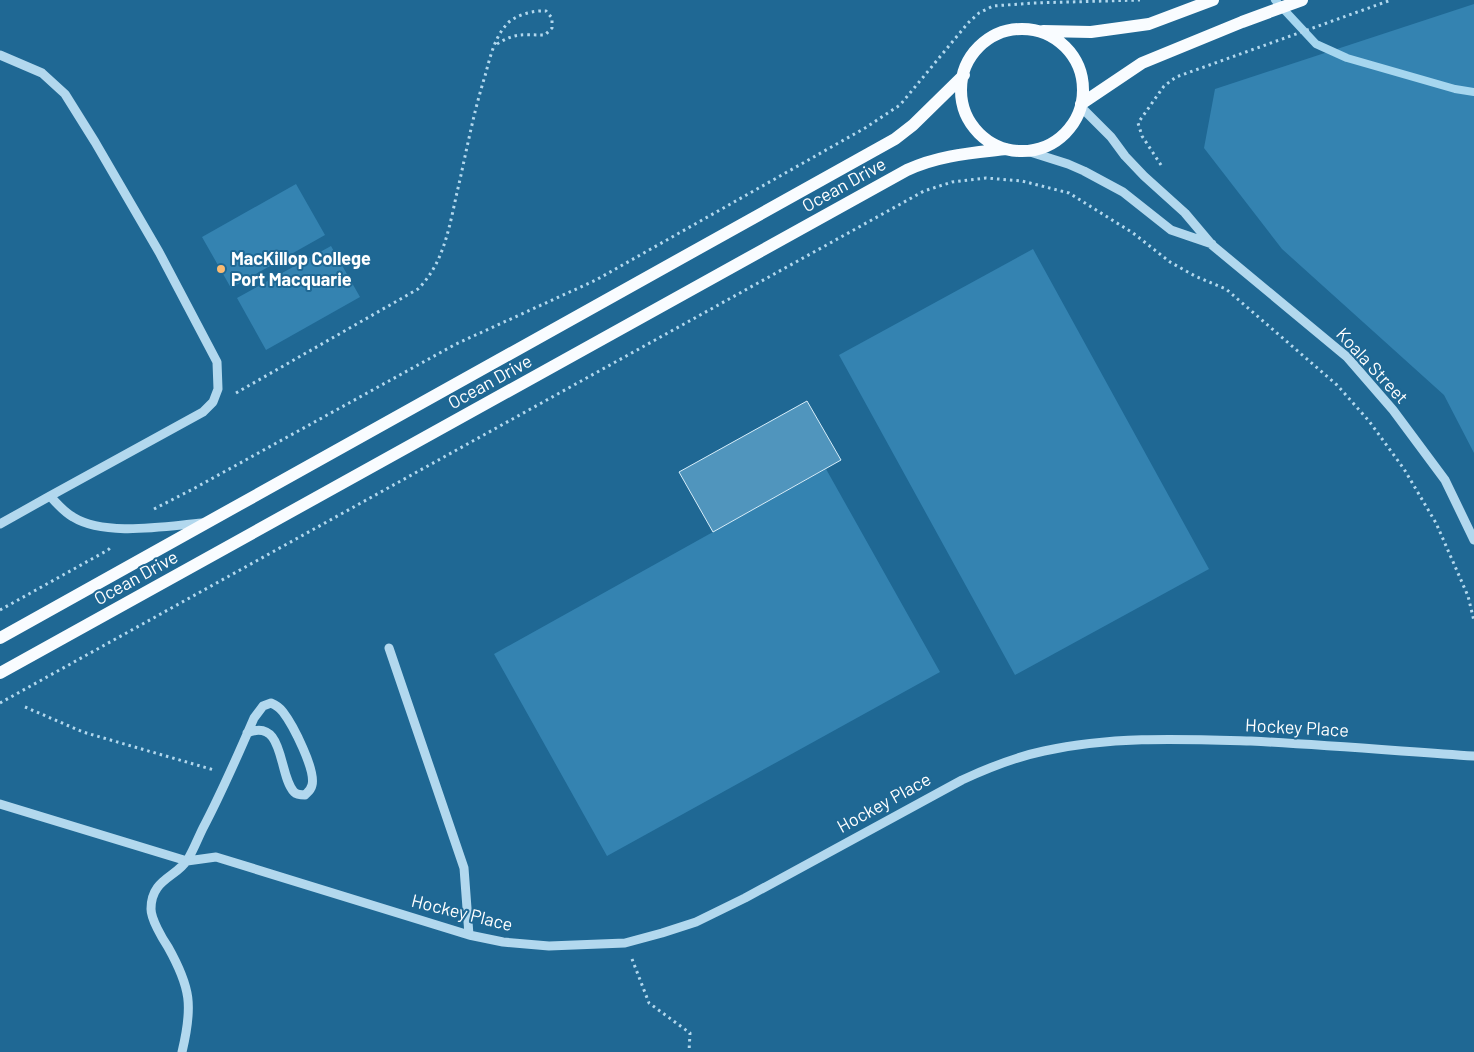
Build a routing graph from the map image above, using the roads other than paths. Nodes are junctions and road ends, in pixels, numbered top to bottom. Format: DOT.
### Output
graph roads {
  1 [pos="1212,0"];
  2 [pos="1302,0"];
  3 [pos="1036,31"];
  4 [pos="0,55"];
  5 [pos="964,75"];
  6 [pos="1081,105"];
  7 [pos="1006,149"];
  8 [pos="1027,151"];
  9 [pos="1212,244"];
  10 [pos="50,496"];
  11 [pos="206,523"];
  12 [pos="0,524"];
  13 [pos="1474,540"];
  14 [pos="0,638"];
  15 [pos="389,648"];
  16 [pos="0,673"];
  17 [pos="248,734"];
  18 [pos="1474,756"];
  19 [pos="0,804"];
  20 [pos="187,861"];
  21 [pos="468,935"];
  22 [pos="182,1052"];
  1 -- 3 [label="main road"];
  2 -- 6 [label="main road"];
  3 -- 5 [label="main road"];
  3 -- 6 [label="main road"];
  4 -- 10 [label="street"];
  5 -- 7 [label="main road"];
  5 -- 11 [label="main road, Ocean Drive"];
  6 -- 8 [label="main road"];
  6 -- 9 [label="street, Koala Street"];
  7 -- 8 [label="main road"];
  7 -- 16 [label="main road, Ocean Drive"];
  8 -- 9 [label="street, Koala Street"];
  9 -- 13 [label="street, Koala Street"];
  10 -- 11 [label="street"];
  10 -- 12 [label="street"];
  11 -- 14 [label="main road, Ocean Drive"];
  15 -- 21 [label="street"];
  17 -- 17 [label="street"];
  17 -- 20 [label="street"];
  18 -- 21 [label="street, Hockey Place"];
  19 -- 20 [label="street"];
  20 -- 21 [label="street, Hockey Place"];
  20 -- 22 [label="street"];
}
